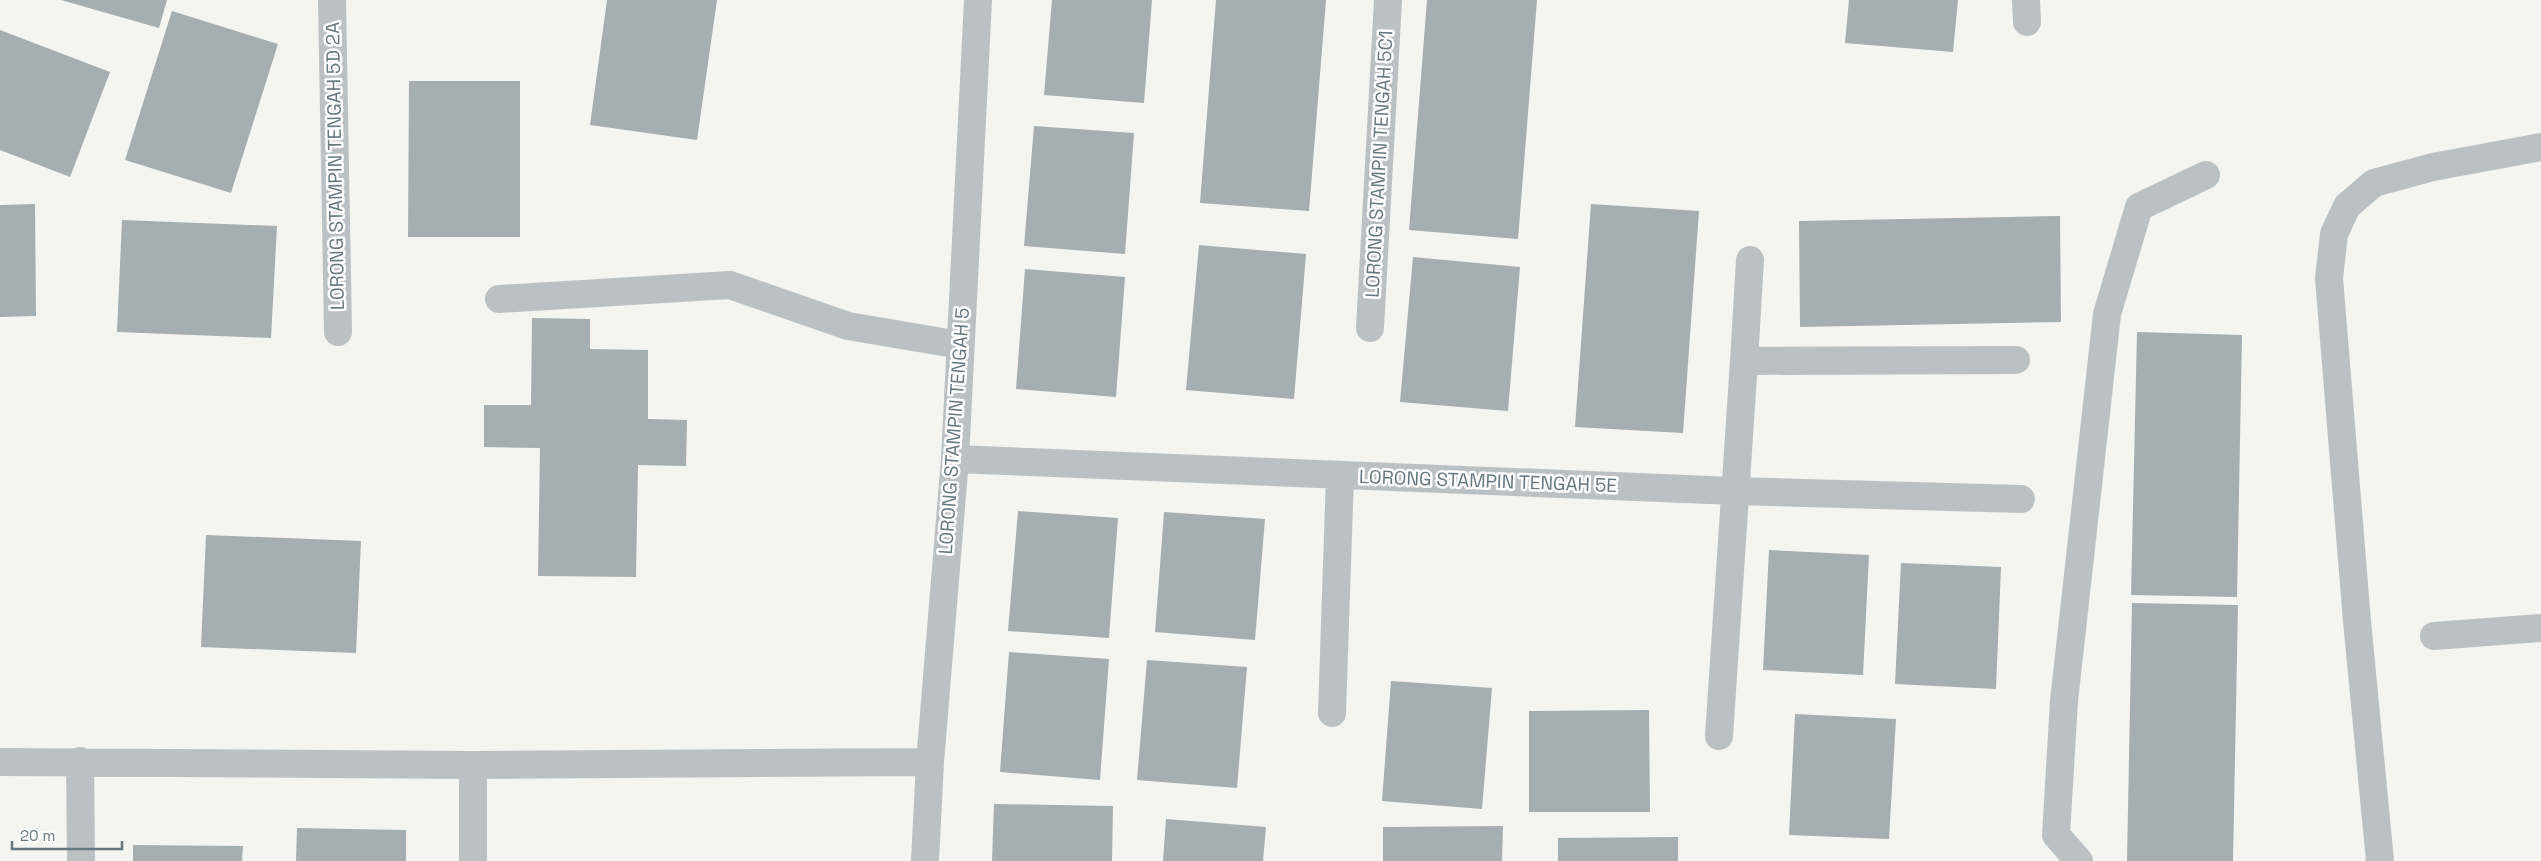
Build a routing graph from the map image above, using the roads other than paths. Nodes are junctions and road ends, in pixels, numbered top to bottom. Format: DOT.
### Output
graph roads {
  1 [pos="332,0"];
  2 [pos="978,0"];
  3 [pos="1388,0"];
  4 [pos="2541,147"];
  5 [pos="2206,175"];
  6 [pos="1750,260"];
  7 [pos="499,299"];
  8 [pos="1370,328"];
  9 [pos="338,332"];
  10 [pos="960,345"];
  11 [pos="2016,360"];
  12 [pos="1744,361"];
  13 [pos="955,459"];
  14 [pos="1340,475"];
  15 [pos="1734,491"];
  16 [pos="2021,499"];
  17 [pos="2541,628"];
  18 [pos="2434,636"];
  19 [pos="1332,712"];
  20 [pos="1718,736"];
  21 [pos="0,762"];
  22 [pos="80,762"];
  23 [pos="930,762"];
  24 [pos="473,765"];
  25 [pos="81,861"];
  26 [pos="473,861"];
  27 [pos="925,861"];
  28 [pos="2079,861"];
  29 [pos="2380,861"];
  1 -- 9 [label="street, LORONG STAMPIN TENGAH 5D 2A"];
  2 -- 10 [label="street, LORONG STAMPIN TENGAH 5"];
  3 -- 8 [label="street, LORONG STAMPIN TENGAH 5C1"];
  4 -- 29 [label="street"];
  5 -- 28 [label="street"];
  6 -- 12 [label="street"];
  7 -- 10 [label="street"];
  10 -- 13 [label="street, LORONG STAMPIN TENGAH 5"];
  11 -- 12 [label="street"];
  12 -- 15 [label="street"];
  13 -- 14 [label="street, LORONG STAMPIN TENGAH 5E"];
  13 -- 23 [label="street, LORONG STAMPIN TENGAH 5"];
  14 -- 15 [label="street, LORONG STAMPIN TENGAH 5E"];
  14 -- 19 [label="street"];
  15 -- 16 [label="street, LORONG STAMPIN TENGAH 5E"];
  15 -- 20 [label="street"];
  17 -- 18 [label="street"];
  21 -- 22 [label="street"];
  22 -- 24 [label="street"];
  22 -- 25 [label="street"];
  23 -- 24 [label="street"];
  23 -- 27 [label="street, LORONG STAMPIN TENGAH 5"];
  24 -- 26 [label="street"];
}
